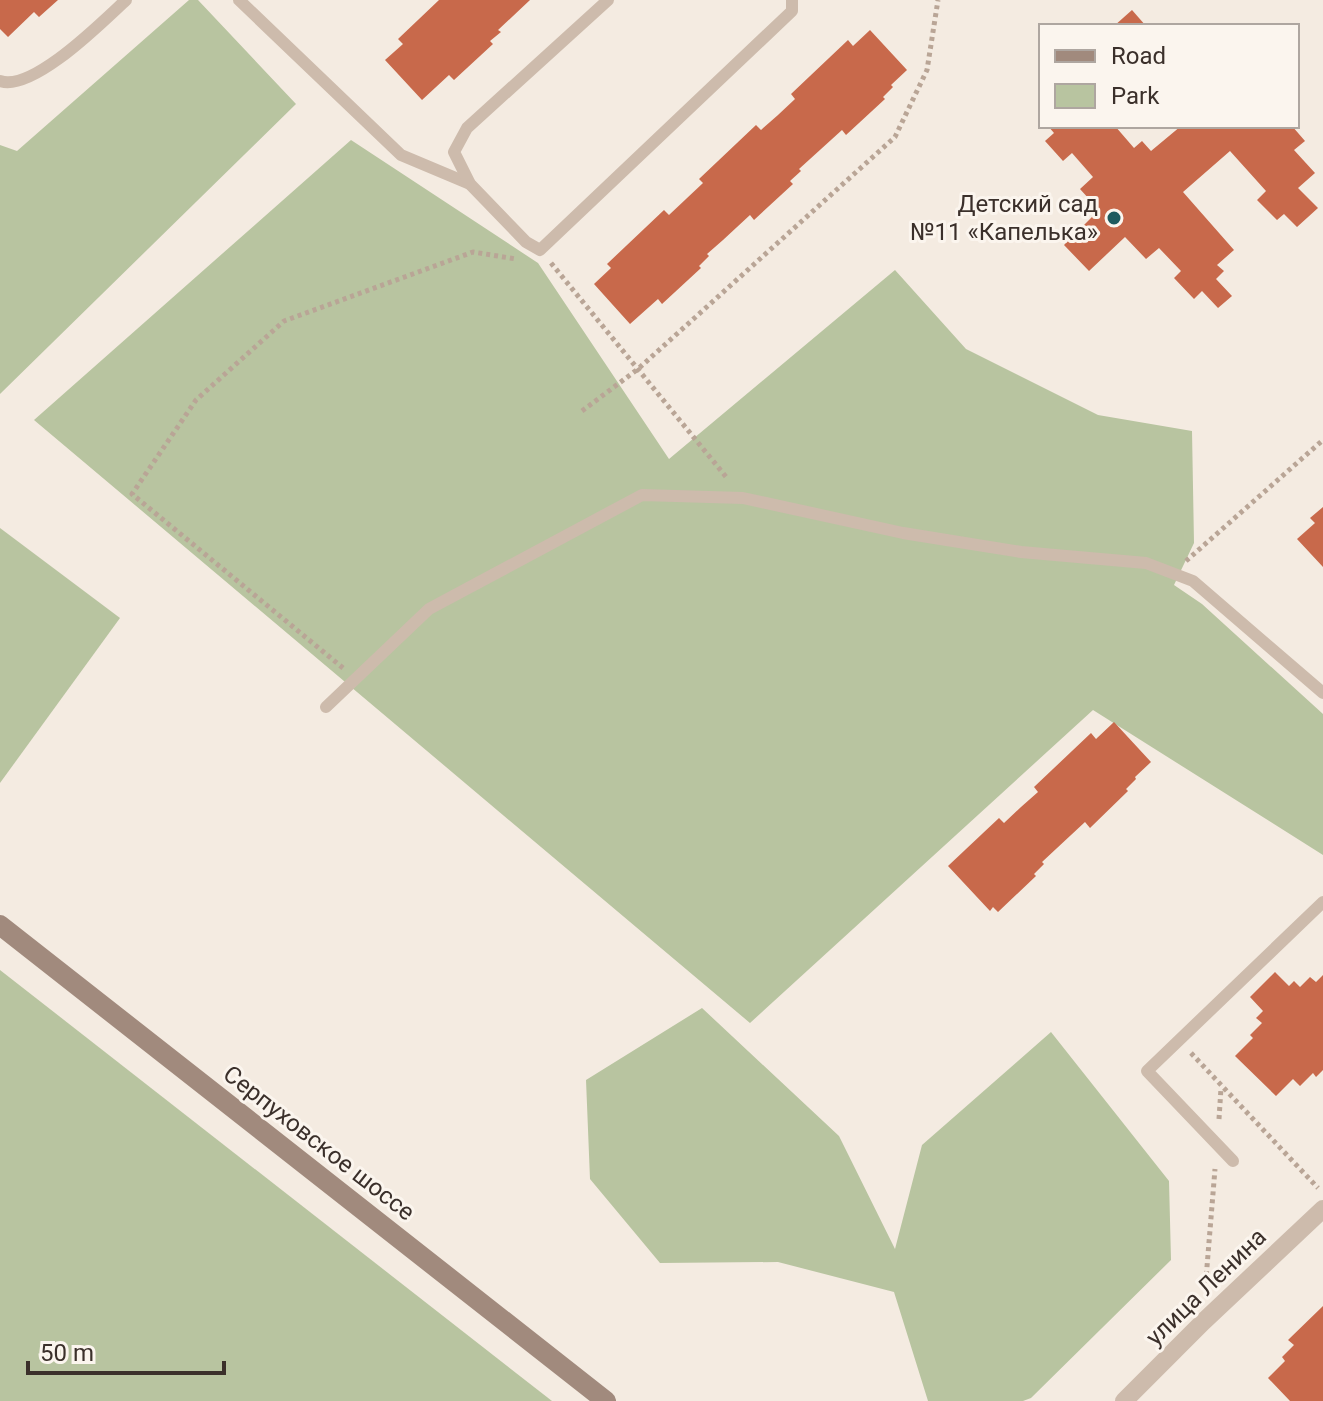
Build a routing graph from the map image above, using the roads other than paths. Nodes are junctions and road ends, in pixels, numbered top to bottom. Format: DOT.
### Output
graph roads {
  1 [pos="126,0"];
  2 [pos="239,0"];
  3 [pos="608,0"];
  4 [pos="792,0"];
  5 [pos="0,81"];
  6 [pos="470,184"];
  7 [pos="1323,693"];
  8 [pos="326,707"];
  9 [pos="1323,902"];
  10 [pos="0,925"];
  11 [pos="1233,1161"];
  12 [pos="1323,1209"];
  13 [pos="606,1401"];
  14 [pos="1124,1401"];
  1 -- 5 [label="lane"];
  2 -- 6 [label="lane"];
  3 -- 6 [label="lane"];
  4 -- 6 [label="lane"];
  7 -- 8 [label="lane"];
  9 -- 11 [label="lane"];
  10 -- 13 [label="main road, Серпуховское шоссе"];
  12 -- 14 [label="street, улица Ленина"];
}
